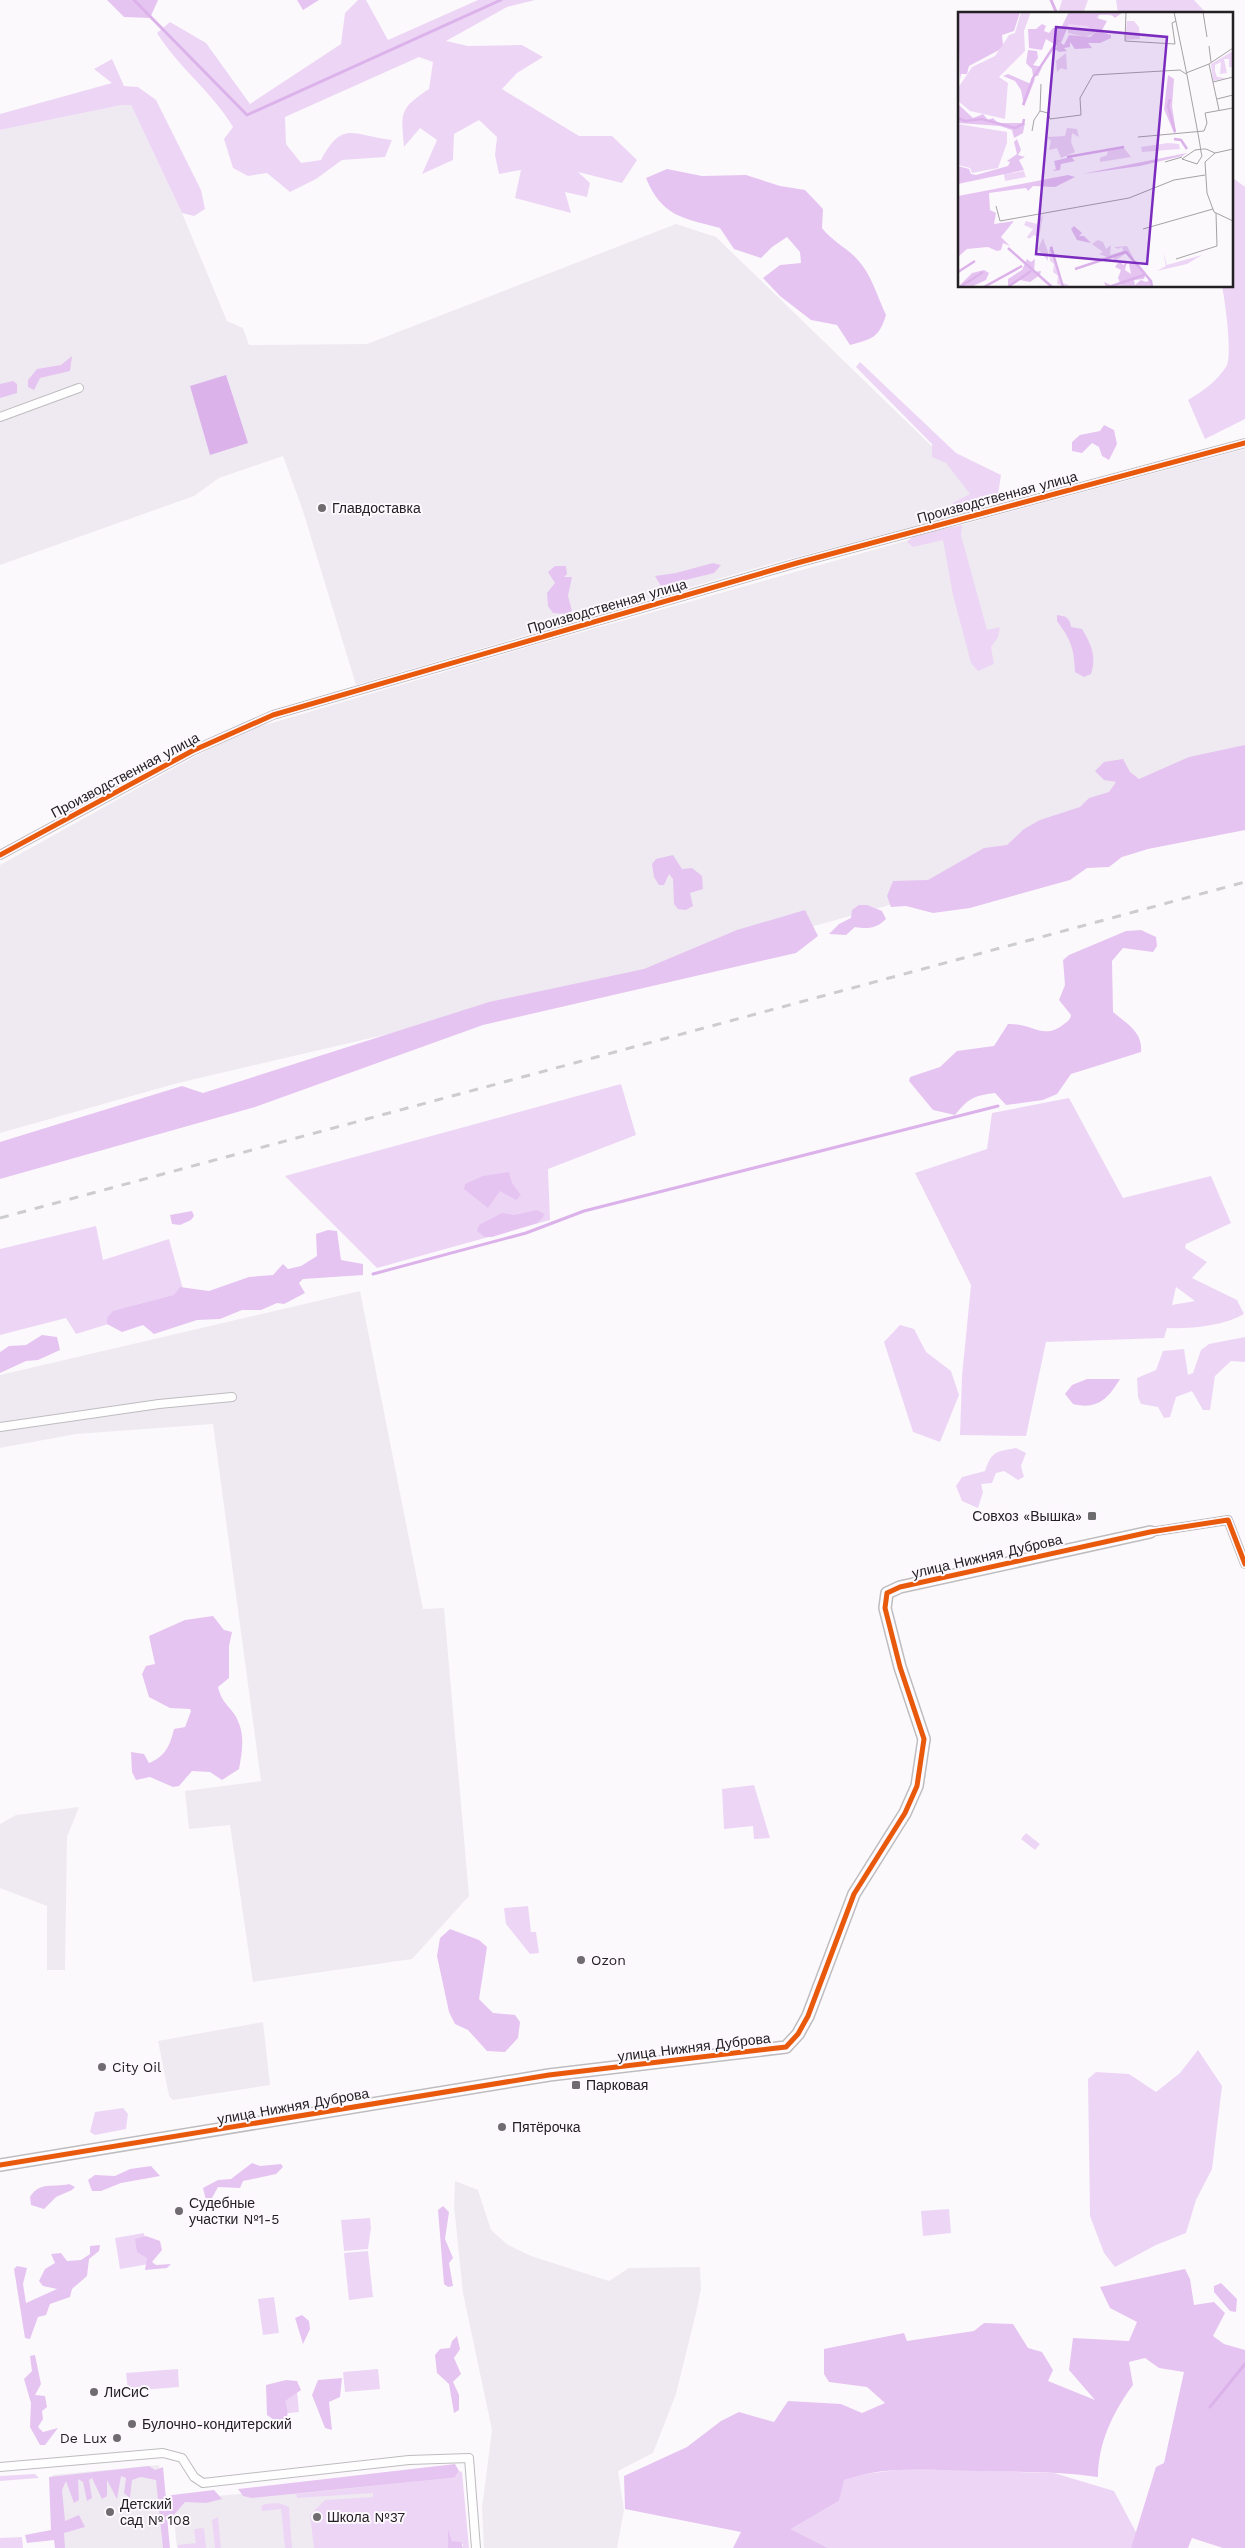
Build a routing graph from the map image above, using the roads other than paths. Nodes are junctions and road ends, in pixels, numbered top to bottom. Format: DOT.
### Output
graph roads {
  1 [pos="79,388"];
  2 [pos="0,417"];
  3 [pos="1245,443"];
  4 [pos="0,855"];
  5 [pos="232,1397"];
  6 [pos="0,1427"];
  7 [pos="1150,1532"];
  8 [pos="1245,1564"];
  9 [pos="0,2166"];
  10 [pos="0,2467"];
  11 [pos="476,2548"];
  1 -- 2 [label="street"];
  3 -- 4 [label="street, Производственная улица"];
  5 -- 6 [label="street"];
  7 -- 8 [label="street"];
  7 -- 9 [label="street, улица Нижняя Дуброва"];
  10 -- 11 [label="street"];
}
